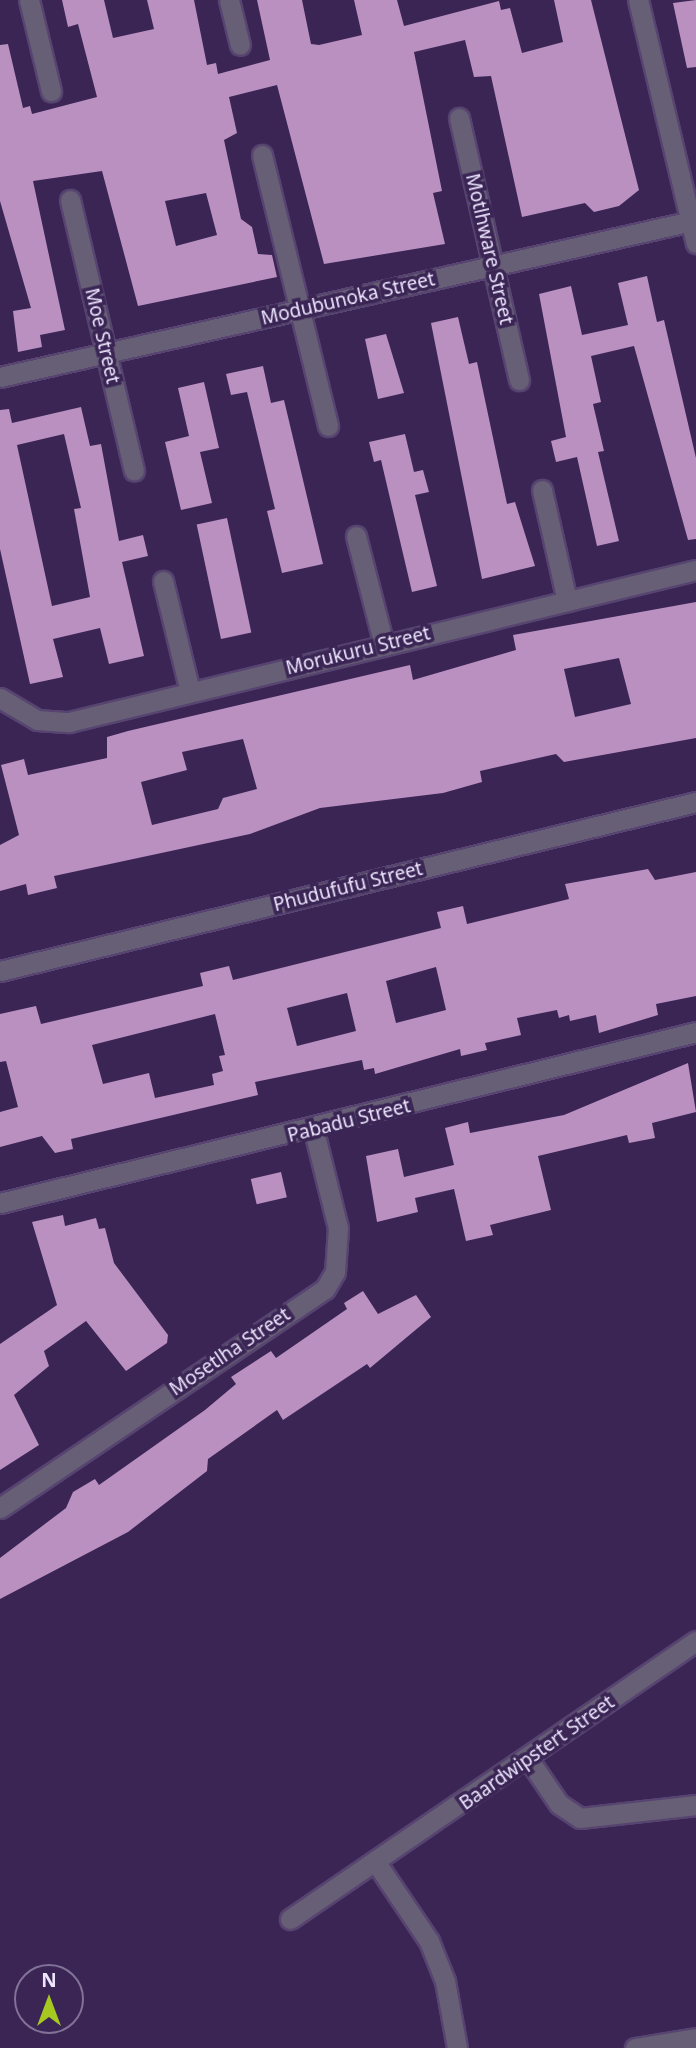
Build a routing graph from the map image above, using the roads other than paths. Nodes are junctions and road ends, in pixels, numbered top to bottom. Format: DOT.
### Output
graph roads {
  1 [pos="29,0"];
  2 [pos="229,0"];
  3 [pos="638,0"];
  4 [pos="240,46"];
  5 [pos="51,91"];
  6 [pos="459,118"];
  7 [pos="262,155"];
  8 [pos="71,200"];
  9 [pos="694,221"];
  10 [pos="696,243"];
  11 [pos="493,266"];
  12 [pos="301,309"];
  13 [pos="107,353"];
  14 [pos="0,377"];
  15 [pos="519,380"];
  16 [pos="328,426"];
  17 [pos="134,471"];
  18 [pos="542,490"];
  19 [pos="356,536"];
  20 [pos="696,570"];
  21 [pos="163,581"];
  22 [pos="567,601"];
  23 [pos="384,645"];
  24 [pos="190,692"];
  25 [pos="0,698"];
  26 [pos="696,802"];
  27 [pos="0,971"];
  28 [pos="696,1032"];
  29 [pos="314,1130"];
  30 [pos="0,1203"];
  31 [pos="0,1508"];
  32 [pos="696,1641"];
  33 [pos="529,1760"];
  34 [pos="696,1805"];
  35 [pos="377,1864"];
  36 [pos="290,1919"];
  37 [pos="696,2038"];
  38 [pos="457,2048"];
  39 [pos="635,2048"];
  1 -- 5 [label="street"];
  2 -- 4 [label="street"];
  3 -- 9 [label="street"];
  6 -- 11 [label="street, Motlhware Street"];
  7 -- 12 [label="street"];
  8 -- 13 [label="street, Moe Street"];
  9 -- 10 [label="street"];
  9 -- 11 [label="street, Modubunoka Street"];
  11 -- 12 [label="street, Modubunoka Street"];
  11 -- 15 [label="street, Motlhware Street"];
  12 -- 13 [label="street, Modubunoka Street"];
  12 -- 16 [label="street"];
  13 -- 14 [label="street, Modubunoka Street"];
  13 -- 17 [label="street, Moe Street"];
  18 -- 22 [label="street"];
  19 -- 23 [label="street"];
  20 -- 22 [label="street, Morukuru Street"];
  21 -- 24 [label="street"];
  22 -- 23 [label="street, Morukuru Street"];
  23 -- 24 [label="street, Morukuru Street"];
  24 -- 25 [label="street, Morukuru Street"];
  26 -- 27 [label="street, Phudufufu Street"];
  28 -- 29 [label="street, Pabadu Street"];
  29 -- 30 [label="street, Pabadu Street"];
  29 -- 31 [label="street, Mosetlha Street"];
  32 -- 33 [label="street, Baardwipstert Street"];
  33 -- 34 [label="street"];
  33 -- 35 [label="street, Baardwipstert Street"];
  35 -- 36 [label="street, Baardwipstert Street"];
  35 -- 38 [label="street"];
  37 -- 39 [label="street"];
}
